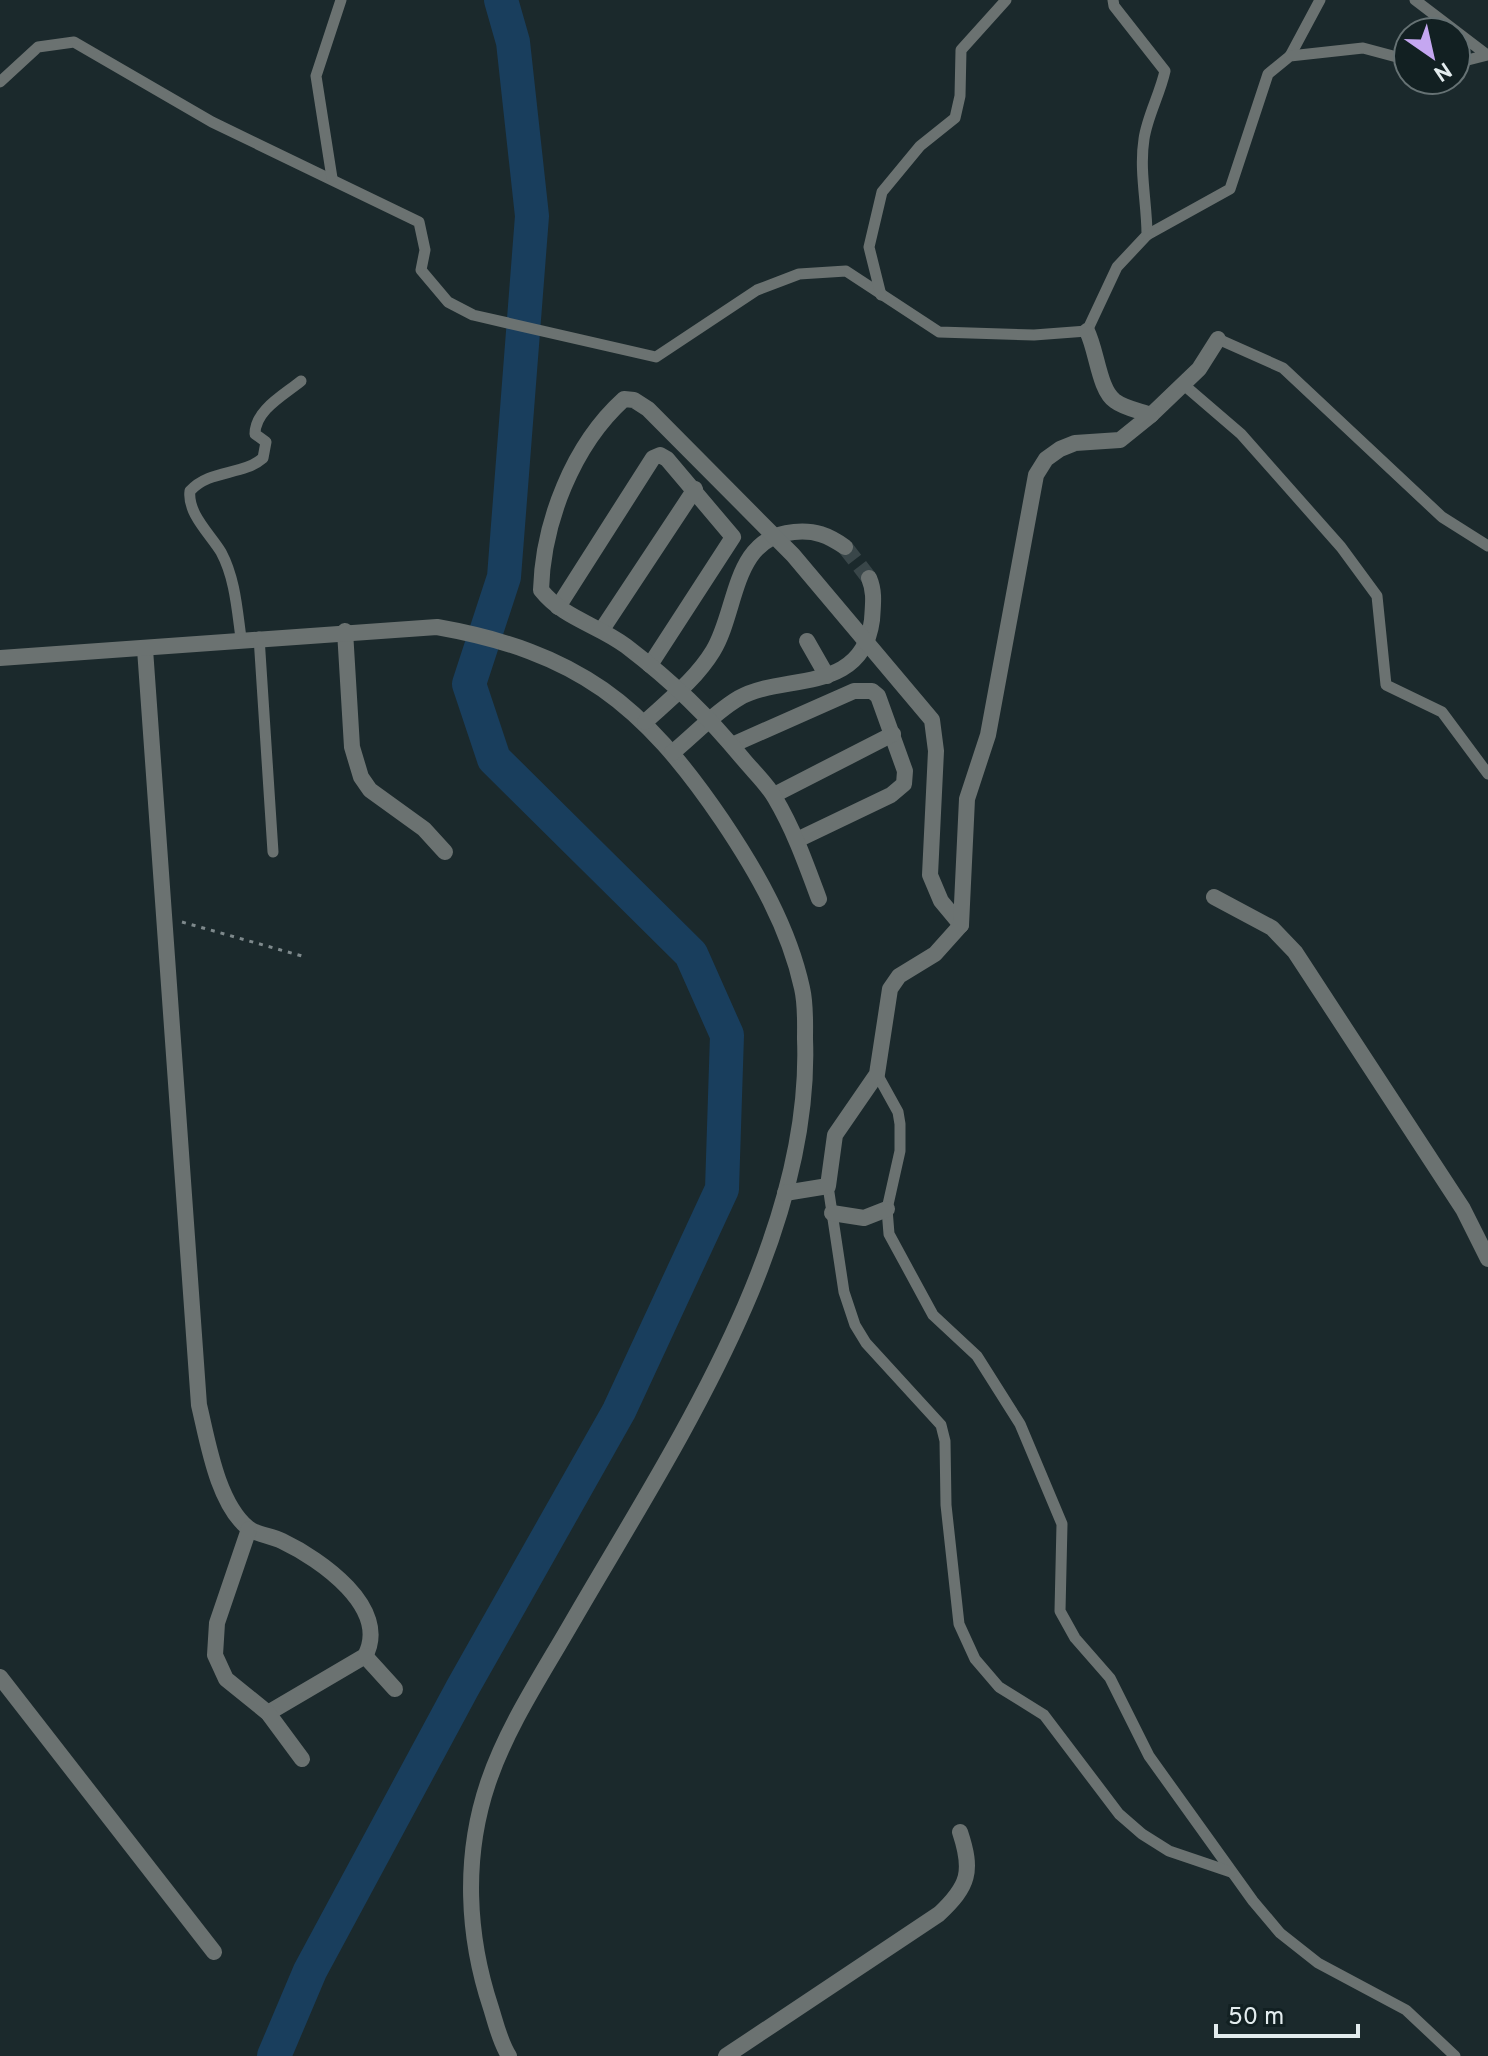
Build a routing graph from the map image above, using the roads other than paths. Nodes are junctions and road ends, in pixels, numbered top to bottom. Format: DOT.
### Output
graph roads {
  1 [pos="341,0"];
  2 [pos="1006,0"];
  3 [pos="1113,0"];
  4 [pos="1320,0"];
  5 [pos="1415,0"];
  6 [pos="1487,55"];
  7 [pos="1290,56"];
  8 [pos="1392,56"];
  9 [pos="0,82"];
  10 [pos="332,178"];
  11 [pos="1147,235"];
  12 [pos="881,295"];
  13 [pos="1087,331"];
  14 [pos="1218,339"];
  15 [pos="301,381"];
  16 [pos="1184,385"];
  17 [pos="1151,415"];
  18 [pos="695,489"];
  19 [pos="1488,546"];
  20 [pos="845,547"];
  21 [pos="869,578"];
  22 [pos="558,607"];
  23 [pos="603,628"];
  24 [pos="345,631"];
  25 [pos="259,637"];
  26 [pos="241,638"];
  27 [pos="807,641"];
  28 [pos="145,649"];
  29 [pos="0,658"];
  30 [pos="650,665"];
  31 [pos="827,676"];
  32 [pos="681,688"];
  33 [pos="712,720"];
  34 [pos="645,722"];
  35 [pos="893,734"];
  36 [pos="732,745"];
  37 [pos="672,753"];
  38 [pos="1488,774"];
  39 [pos="774,795"];
  40 [pos="797,840"];
  41 [pos="273,852"];
  42 [pos="445,852"];
  43 [pos="1214,897"];
  44 [pos="819,899"];
  45 [pos="961,925"];
  46 [pos="877,1074"];
  47 [pos="828,1186"];
  48 [pos="785,1193"];
  49 [pos="887,1209"];
  50 [pos="832,1213"];
  51 [pos="1488,1259"];
  52 [pos="249,1529"];
  53 [pos="365,1656"];
  54 [pos="0,1677"];
  55 [pos="395,1689"];
  56 [pos="268,1713"];
  57 [pos="302,1759"];
  58 [pos="960,1832"];
  59 [pos="1232,1873"];
  60 [pos="214,1952"];
  61 [pos="502,2054"];
  62 [pos="726,2056"];
  63 [pos="1455,2056"];
  1 -- 10 [label="lane"];
  2 -- 12 [label="lane"];
  3 -- 11 [label="lane"];
  4 -- 7 [label="lane"];
  5 -- 6 [label="lane"];
  7 -- 8 [label="lane"];
  7 -- 11 [label="lane"];
  9 -- 10 [label="lane"];
  10 -- 12 [label="lane"];
  11 -- 13 [label="lane"];
  12 -- 13 [label="lane"];
  13 -- 17 [label="street"];
  14 -- 16 [label="street"];
  14 -- 19 [label="lane"];
  15 -- 26 [label="lane"];
  16 -- 17 [label="street"];
  16 -- 38 [label="lane"];
  17 -- 45 [label="street"];
  18 -- 22 [label="street"];
  18 -- 23 [label="street"];
  18 -- 30 [label="street"];
  20 -- 32 [label="street"];
  21 -- 31 [label="street"];
  22 -- 23 [label="street"];
  22 -- 45 [label="street"];
  23 -- 30 [label="street"];
  24 -- 25 [label="street"];
  24 -- 34 [label="street"];
  24 -- 42 [label="street"];
  25 -- 26 [label="street"];
  25 -- 41 [label="lane"];
  26 -- 28 [label="street"];
  27 -- 31 [label="street"];
  28 -- 29 [label="street"];
  28 -- 52 [label="street"];
  30 -- 32 [label="street"];
  31 -- 33 [label="street"];
  32 -- 33 [label="street"];
  32 -- 34 [label="street"];
  33 -- 36 [label="street"];
  33 -- 37 [label="street"];
  34 -- 37 [label="street"];
  35 -- 36 [label="street"];
  35 -- 39 [label="street"];
  35 -- 40 [label="street"];
  36 -- 39 [label="street"];
  37 -- 48 [label="street"];
  39 -- 40 [label="street"];
  40 -- 44 [label="street"];
  43 -- 51 [label="street"];
  45 -- 46 [label="street"];
  46 -- 47 [label="street"];
  46 -- 49 [label="lane"];
  47 -- 48 [label="street"];
  47 -- 50 [label="lane"];
  48 -- 61 [label="street"];
  49 -- 50 [label="street"];
  49 -- 59 [label="lane"];
  50 -- 59 [label="lane"];
  52 -- 53 [label="street"];
  52 -- 56 [label="street"];
  53 -- 55 [label="street"];
  53 -- 56 [label="street"];
  54 -- 60 [label="street"];
  56 -- 57 [label="street"];
  58 -- 62 [label="street"];
  59 -- 63 [label="lane"];
}
